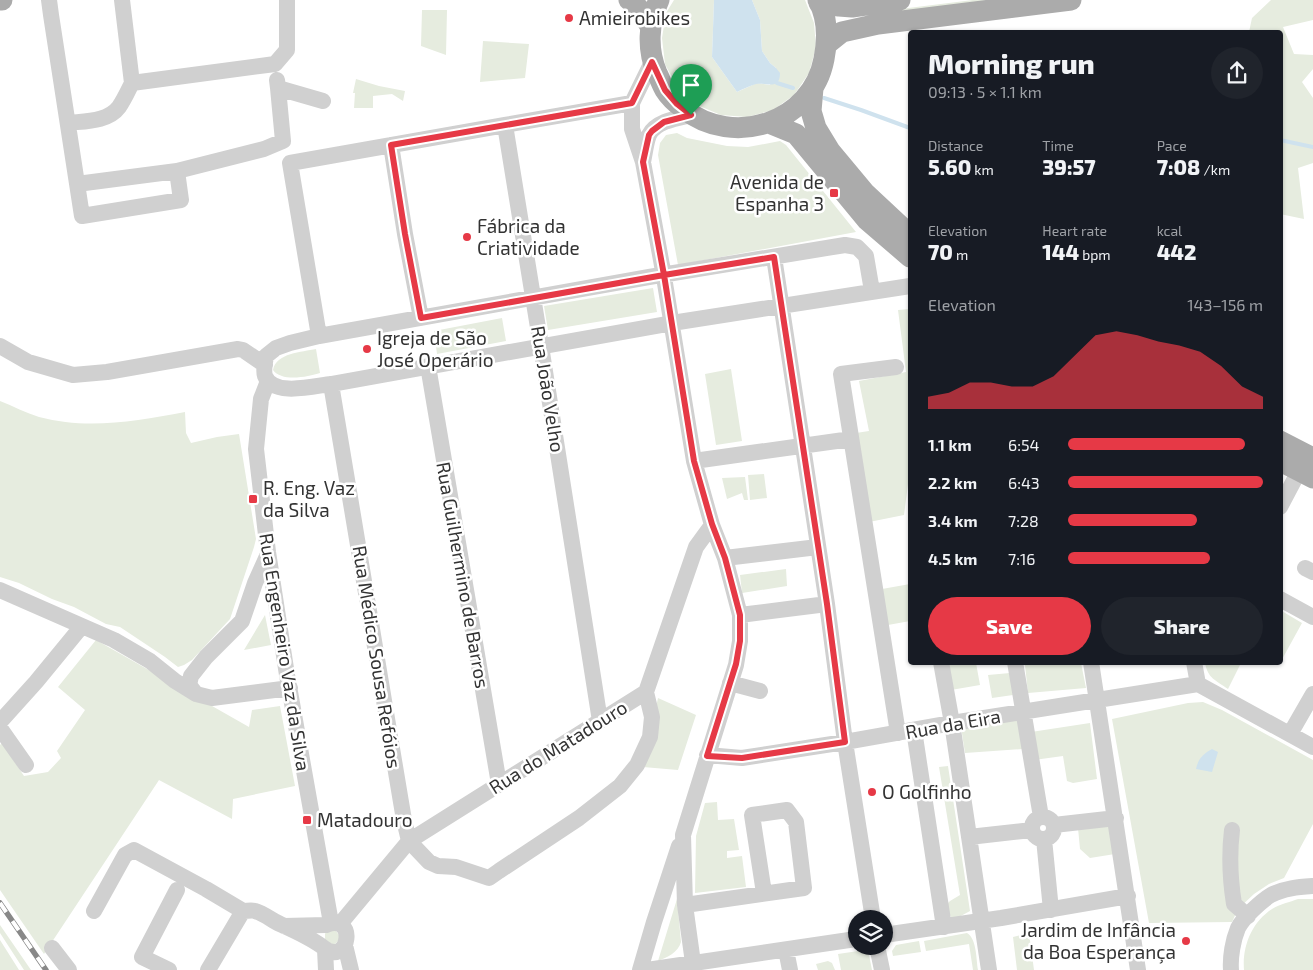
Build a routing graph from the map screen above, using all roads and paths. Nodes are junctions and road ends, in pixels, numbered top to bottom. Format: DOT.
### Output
graph roads {
  1 [pos="49,0"];
  2 [pos="122,0"];
  3 [pos="287,0"];
  4 [pos="629,0"];
  5 [pos="659,0"];
  6 [pos="900,0"];
  7 [pos="1071,0"];
  8 [pos="819,1"];
  9 [pos="650,26"];
  10 [pos="827,44"];
  11 [pos="652,62"];
  12 [pos="275,64"];
  13 [pos="132,83"];
  14 [pos="278,88"];
  15 [pos="813,88"];
  16 [pos="323,101"];
  17 [pos="632,103"];
  18 [pos="691,115"];
  19 [pos="68,123"];
  20 [pos="769,123"];
  21 [pos="505,125"];
  22 [pos="391,145"];
  23 [pos="643,162"];
  24 [pos="177,171"];
  25 [pos="77,184"];
  26 [pos="908,233"];
  27 [pos="908,255"];
  28 [pos="774,257"];
  29 [pos="664,275"];
  30 [pos="908,286"];
  31 [pos="872,292"];
  32 [pos="534,298"];
  33 [pos="782,306"];
  34 [pos="421,318"];
  35 [pos="672,323"];
  36 [pos="319,336"];
  37 [pos="0,346"];
  38 [pos="541,346"];
  39 [pos="265,365"];
  40 [pos="428,366"];
  41 [pos="896,367"];
  42 [pos="268,381"];
  43 [pos="331,384"];
  44 [pos="851,439"];
  45 [pos="1283,445"];
  46 [pos="803,446"];
  47 [pos="694,461"];
  48 [pos="1301,467"];
  49 [pos="1283,501"];
  50 [pos="712,524"];
  51 [pos="818,547"];
  52 [pos="268,552"];
  53 [pos="725,558"];
  54 [pos="0,590"];
  55 [pos="1283,601"];
  56 [pos="827,604"];
  57 [pos="740,615"];
  58 [pos="1313,616"];
  59 [pos="82,626"];
  60 [pos="942,665"];
  61 [pos="1015,665"];
  62 [pos="1091,665"];
  63 [pos="1195,665"];
  64 [pos="730,682"];
  65 [pos="1198,684"];
  66 [pos="290,688"];
  67 [pos="760,691"];
  68 [pos="646,692"];
  69 [pos="196,694"];
  70 [pos="1313,694"];
  71 [pos="1097,701"];
  72 [pos="1023,712"];
  73 [pos="600,721"];
  74 [pos="0,722"];
  75 [pos="952,724"];
  76 [pos="0,728"];
  77 [pos="906,731"];
  78 [pos="1290,734"];
  79 [pos="845,742"];
  80 [pos="1313,747"];
  81 [pos="707,756"];
  82 [pos="26,765"];
  83 [pos="499,784"];
  84 [pos="1116,818"];
  85 [pos="1043,828"];
  86 [pos="1232,830"];
  87 [pos="683,836"];
  88 [pos="969,837"];
  89 [pos="409,842"];
  90 [pos="1313,886"];
  91 [pos="177,890"];
  92 [pos="764,893"];
  93 [pos="1128,896"];
  94 [pos="685,905"];
  95 [pos="872,910"];
  96 [pos="1051,910"];
  97 [pos="94,911"];
  98 [pos="244,911"];
  99 [pos="1248,916"];
  100 [pos="981,921"];
  101 [pos="332,924"];
  102 [pos="284,926"];
  103 [pos="944,927"];
  104 [pos="893,934"];
  105 [pos="848,940"];
  106 [pos="344,946"];
  107 [pos="52,948"];
  108 [pos="324,948"];
  109 [pos="786,950"];
  110 [pos="880,955"];
  111 [pos="693,966"];
  112 [pos="69,970"];
  113 [pos="170,970"];
  114 [pos="208,970"];
  115 [pos="326,970"];
  116 [pos="337,970"];
  117 [pos="351,970"];
  118 [pos="640,970"];
  119 [pos="647,970"];
  120 [pos="790,970"];
  121 [pos="882,970"];
  122 [pos="988,970"];
  123 [pos="1138,970"];
  124 [pos="1231,970"];
  1 -- 19 [label="street"];
  2 -- 13 [label="street"];
  3 -- 12 [label="street"];
  4 -- 9 [label="main road"];
  5 -- 9 [label="main road"];
  6 -- 8 [label="main road"];
  7 -- 10 [label="main road"];
  8 -- 10 [label="main road"];
  9 -- 11 [label="main road"];
  10 -- 15 [label="main road"];
  11 -- 17 [label="street"];
  11 -- 18 [label="main road"];
  12 -- 13 [label="street"];
  12 -- 14 [label="street"];
  13 -- 19 [label="street"];
  14 -- 16 [label="street"];
  14 -- 24 [label="street"];
  15 -- 20 [label="main road"];
  15 -- 26 [label="main road"];
  17 -- 21 [label="street"];
  17 -- 23 [label="street"];
  18 -- 20 [label="main road"];
  18 -- 23 [label="street"];
  19 -- 25 [label="street"];
  20 -- 27 [label="main road"];
  21 -- 22 [label="street"];
  21 -- 32 [label="street, Rua João Velho"];
  22 -- 34 [label="street"];
  22 -- 36 [label="street"];
  23 -- 29 [label="street"];
  24 -- 25 [label="street"];
  24 -- 25 [label="street"];
  28 -- 29 [label="street"];
  28 -- 31 [label="street"];
  28 -- 33 [label="street"];
  29 -- 32 [label="street"];
  29 -- 35 [label="street"];
  30 -- 31 [label="street"];
  31 -- 33 [label="street"];
  32 -- 34 [label="street"];
  32 -- 38 [label="street, Rua João Velho"];
  33 -- 35 [label="street"];
  33 -- 46 [label="street"];
  34 -- 36 [label="street"];
  35 -- 38 [label="street"];
  35 -- 47 [label="street"];
  36 -- 39 [label="street"];
  37 -- 39 [label="street"];
  38 -- 40 [label="street"];
  38 -- 73 [label="street, Rua João Velho"];
  39 -- 42 [label="street"];
  40 -- 43 [label="street"];
  40 -- 83 [label="street, Rua Guilhermino de Barros"];
  41 -- 44 [label="street"];
  42 -- 43 [label="street"];
  42 -- 52 [label="street, Rua Engenheiro Vaz da Silva"];
  43 -- 89 [label="street, Rua Médico Sousa Refóios"];
  44 -- 46 [label="street"];
  44 -- 77 [label="street"];
  45 -- 48 [label="main road"];
  46 -- 47 [label="street"];
  46 -- 51 [label="street"];
  47 -- 50 [label="street"];
  48 -- 49 [label="street"];
  50 -- 53 [label="street"];
  50 -- 68 [label="street, Rua do Matadouro"];
  51 -- 53 [label="street"];
  51 -- 56 [label="street"];
  52 -- 66 [label="street, Rua Engenheiro Vaz da Silva"];
  52 -- 69 [label="street"];
  53 -- 57 [label="street"];
  54 -- 59 [label="street"];
  55 -- 58 [label="street"];
  56 -- 57 [label="street"];
  56 -- 79 [label="street"];
  57 -- 64 [label="street"];
  59 -- 69 [label="street"];
  59 -- 74 [label="street"];
  60 -- 75 [label="street"];
  61 -- 72 [label="street"];
  62 -- 71 [label="street"];
  63 -- 65 [label="street"];
  64 -- 67 [label="street"];
  64 -- 81 [label="street"];
  65 -- 71 [label="street, Rua da Eira"];
  65 -- 78 [label="street"];
  66 -- 69 [label="street"];
  66 -- 101 [label="street, Rua Engenheiro Vaz da Silva"];
  68 -- 73 [label="street, Rua do Matadouro"];
  68 -- 89 [label="street"];
  70 -- 78 [label="street"];
  71 -- 72 [label="street, Rua da Eira"];
  71 -- 84 [label="street"];
  72 -- 75 [label="street, Rua da Eira"];
  72 -- 85 [label="street"];
  73 -- 83 [label="street, Rua do Matadouro"];
  75 -- 77 [label="street, Rua da Eira"];
  75 -- 88 [label="street"];
  76 -- 82 [label="street"];
  77 -- 79 [label="street, Rua da Eira"];
  77 -- 103 [label="street"];
  78 -- 80 [label="street"];
  79 -- 81 [label="street, Rua da Eira"];
  79 -- 95 [label="street"];
  81 -- 87 [label="street"];
  83 -- 89 [label="street, Rua do Matadouro"];
  84 -- 85 [label="street"];
  84 -- 93 [label="street"];
  85 -- 88 [label="street"];
  85 -- 96 [label="street"];
  86 -- 99 [label="street"];
  87 -- 94 [label="street"];
  87 -- 118 [label="street"];
  88 -- 100 [label="street"];
  89 -- 101 [label="street, Rua do Matadouro"];
  90 -- 99 [label="street"];
  91 -- 113 [label="street"];
  92 -- 92 [label="street"];
  92 -- 94 [label="street"];
  93 -- 96 [label="street"];
  93 -- 123 [label="street"];
  94 -- 111 [label="street"];
  96 -- 100 [label="street"];
  97 -- 98 [label="street"];
  98 -- 102 [label="street"];
  98 -- 114 [label="street"];
  99 -- 124 [label="street"];
  100 -- 103 [label="street"];
  100 -- 122 [label="street"];
  101 -- 102 [label="street"];
  101 -- 106 [label="street"];
  101 -- 108 [label="street"];
  102 -- 108 [label="street"];
  103 -- 104 [label="street"];
  105 -- 109 [label="street"];
  106 -- 108 [label="street"];
  106 -- 116 [label="street"];
  106 -- 117 [label="street"];
  107 -- 112 [label="street"];
  108 -- 115 [label="street"];
  109 -- 111 [label="street"];
  109 -- 120 [label="street"];
  110 -- 121 [label="street"];
  111 -- 119 [label="street"];
}
